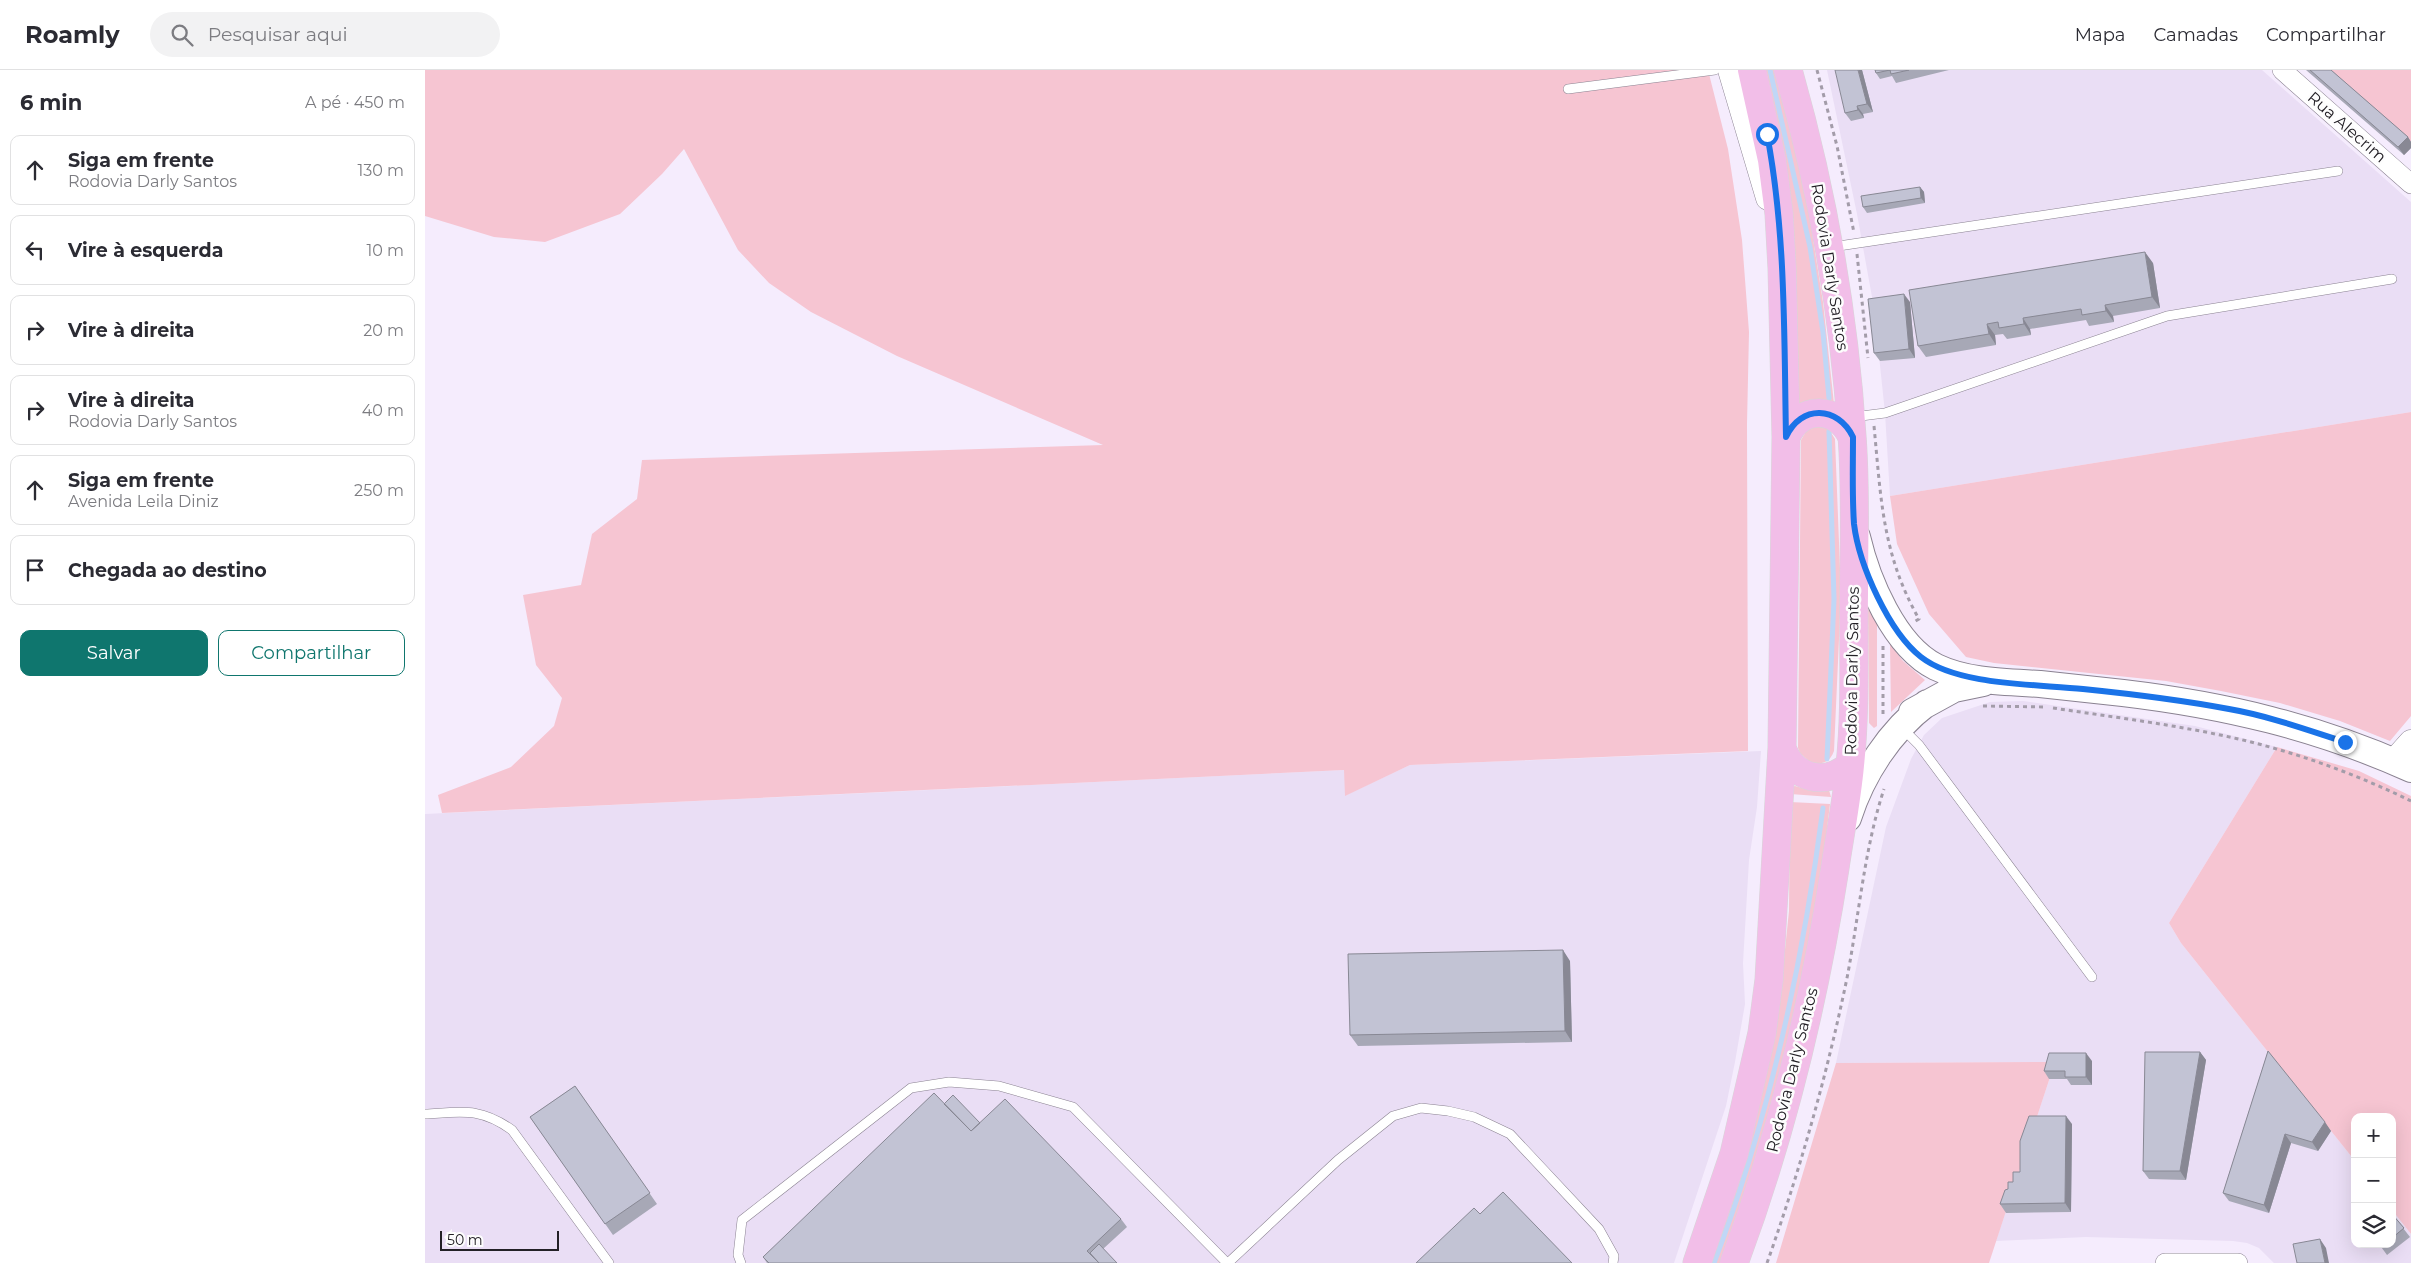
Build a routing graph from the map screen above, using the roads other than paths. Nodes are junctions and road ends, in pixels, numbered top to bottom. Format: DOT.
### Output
graph roads {
  1 [pos="1715,70"];
  2 [pos="1730,70"];
  3 [pos="1752,70"];
  4 [pos="1788,70"];
  5 [pos="2282,70"];
  6 [pos="1568,89"];
  7 [pos="2338,171"];
  8 [pos="2409,179"];
  9 [pos="1781,241"];
  10 [pos="1829,247"];
  11 [pos="2393,279"];
  12 [pos="1852,428"];
  13 [pos="1786,437"];
  14 [pos="1855,525"];
  15 [pos="1997,681"];
  16 [pos="1894,728"];
  17 [pos="2411,742"];
  18 [pos="1782,748"];
  19 [pos="1850,765"];
  20 [pos="2403,765"];
  21 [pos="1837,856"];
  22 [pos="2092,977"];
  23 [pos="425,1114"];
  24 [pos="609,1263"];
  25 [pos="741,1263"];
  26 [pos="1227,1263"];
  27 [pos="1613,1263"];
  28 [pos="1697,1263"];
  29 [pos="1734,1263"];
  30 [pos="2165,1263"];
  31 [pos="2238,1263"];
  1 -- 6 [label="lane"];
  2 -- 9 [label="street"];
  3 -- 9 [label="main road"];
  4 -- 10 [label="main road, Rodovia Darly Santos"];
  5 -- 8 [label="street, Rua Alecrim"];
  7 -- 10 [label="lane"];
  9 -- 13 [label="main road"];
  10 -- 12 [label="main road, Rodovia Darly Santos"];
  11 -- 12 [label="lane"];
  12 -- 13 [label="main road"];
  12 -- 14 [label="main road, Rodovia Darly Santos"];
  13 -- 18 [label="main road"];
  14 -- 15 [label="main road"];
  14 -- 19 [label="main road, Rodovia Darly Santos"];
  15 -- 16 [label="main road"];
  15 -- 20 [label="main road"];
  16 -- 19 [label="main road"];
  16 -- 21 [label="main road"];
  16 -- 22 [label="lane"];
  17 -- 20 [label="street"];
  18 -- 19 [label="main road"];
  18 -- 28 [label="main road"];
  19 -- 21 [label="main road, Rodovia Darly Santos"];
  21 -- 29 [label="main road, Rodovia Darly Santos"];
  23 -- 24 [label="lane"];
  25 -- 26 [label="lane"];
  26 -- 27 [label="lane"];
  30 -- 31 [label="street"];
}
